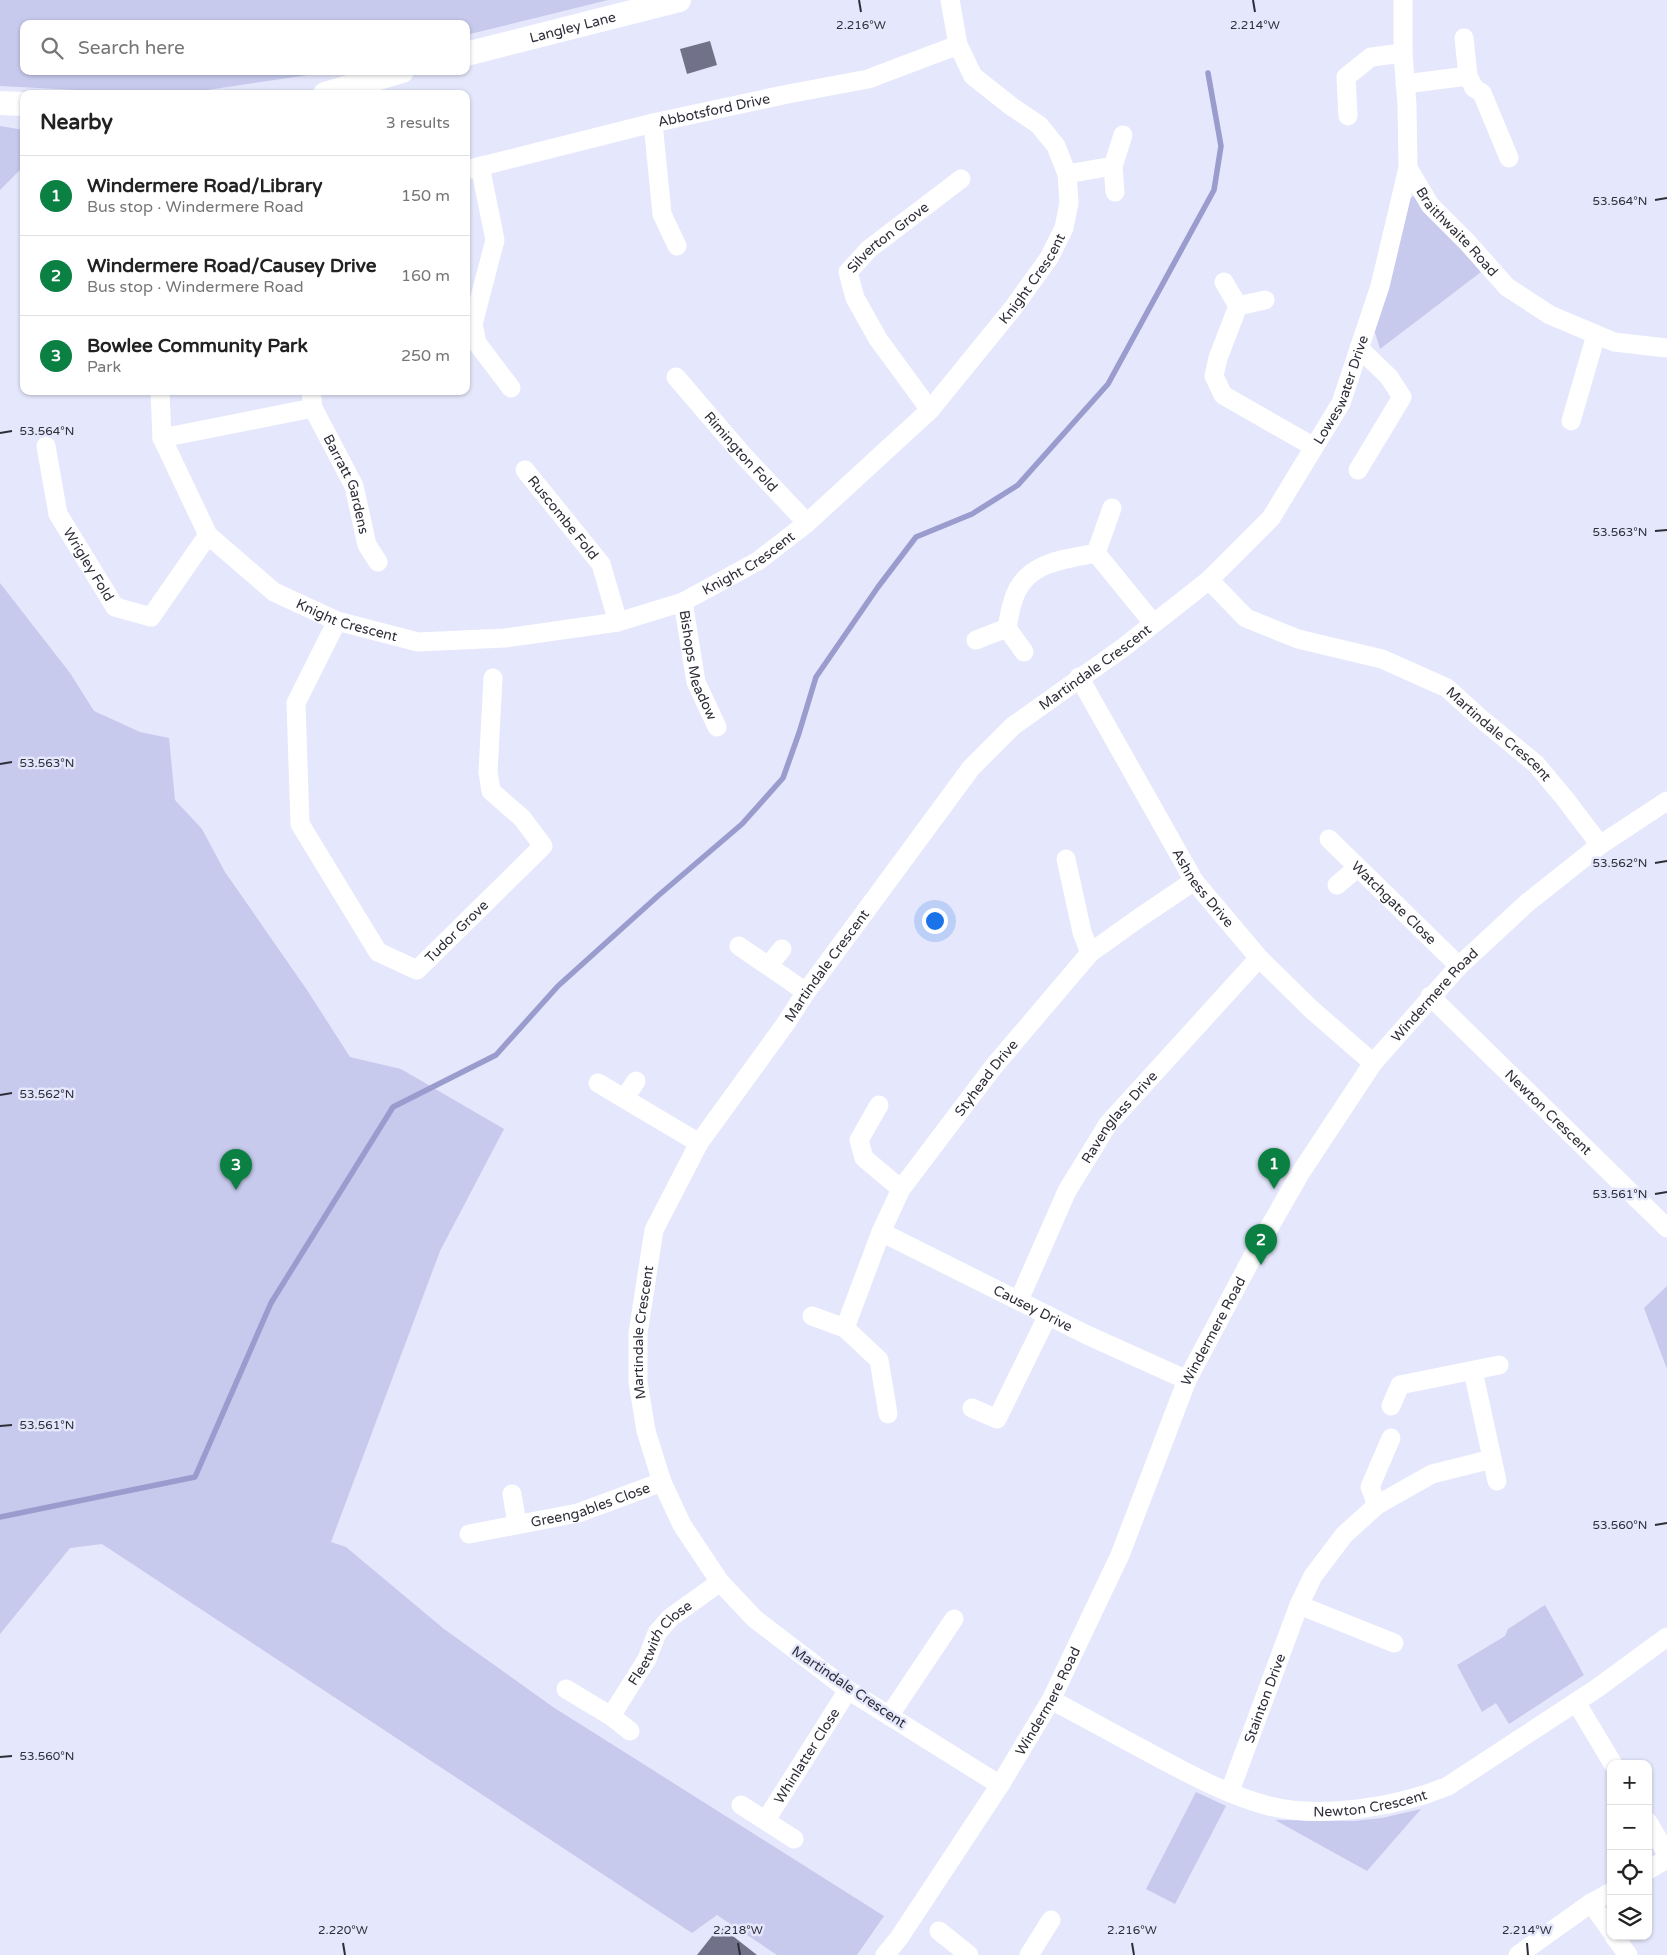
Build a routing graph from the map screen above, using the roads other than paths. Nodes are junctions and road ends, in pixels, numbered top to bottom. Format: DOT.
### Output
graph roads {
  1 [pos="679,0"];
  2 [pos="950,0"];
  3 [pos="1403,0"];
  4 [pos="1464,38"];
  5 [pos="958,45"];
  6 [pos="470,53"];
  7 [pos="1402,53"];
  8 [pos="388,75"];
  9 [pos="1468,76"];
  10 [pos="1405,84"];
  11 [pos="338,90"];
  12 [pos="0,103"];
  13 [pos="20,104"];
  14 [pos="1348,116"];
  15 [pos="653,123"];
  16 [pos="1123,135"];
  17 [pos="1509,158"];
  18 [pos="1113,166"];
  19 [pos="473,168"];
  20 [pos="1408,168"];
  21 [pos="1067,174"];
  22 [pos="961,179"];
  23 [pos="1116,192"];
  24 [pos="677,246"];
  25 [pos="1224,282"];
  26 [pos="1265,300"];
  27 [pos="1238,306"];
  28 [pos="1596,335"];
  29 [pos="1359,348"];
  30 [pos="1667,348"];
  31 [pos="676,377"];
  32 [pos="511,388"];
  33 [pos="160,395"];
  34 [pos="312,400"];
  35 [pos="930,410"];
  36 [pos="1571,421"];
  37 [pos="162,438"];
  38 [pos="46,446"];
  39 [pos="1314,447"];
  40 [pos="525,470"];
  41 [pos="1358,470"];
  42 [pos="1112,508"];
  43 [pos="807,523"];
  44 [pos="208,535"];
  45 [pos="1096,553"];
  46 [pos="378,562"];
  47 [pos="1209,580"];
  48 [pos="683,602"];
  49 [pos="337,622"];
  50 [pos="618,622"];
  51 [pos="1153,623"];
  52 [pos="1008,628"];
  53 [pos="976,640"];
  54 [pos="1024,652"];
  55 [pos="1079,677"];
  56 [pos="493,678"];
  57 [pos="717,727"];
  58 [pos="1667,801"];
  59 [pos="1329,839"];
  60 [pos="1600,845"];
  61 [pos="1066,859"];
  62 [pos="1357,868"];
  63 [pos="1194,881"];
  64 [pos="1337,885"];
  65 [pos="738,946"];
  66 [pos="782,949"];
  67 [pos="1090,953"];
  68 [pos="1259,958"];
  69 [pos="769,966"];
  70 [pos="1459,966"];
  71 [pos="806,992"];
  72 [pos="1430,996"];
  73 [pos="1373,1063"];
  74 [pos="636,1081"];
  75 [pos="598,1083"];
  76 [pos="625,1098"];
  77 [pos="879,1105"];
  78 [pos="699,1143"];
  79 [pos="901,1189"];
  80 [pos="1667,1228"];
  81 [pos="882,1232"];
  82 [pos="1019,1300"];
  83 [pos="1048,1315"];
  84 [pos="812,1316"];
  85 [pos="845,1328"];
  86 [pos="1499,1365"];
  87 [pos="1473,1371"];
  88 [pos="1187,1380"];
  89 [pos="1391,1406"];
  90 [pos="972,1408"];
  91 [pos="888,1414"];
  92 [pos="1391,1438"];
  93 [pos="1492,1460"];
  94 [pos="1498,1481"];
  95 [pos="662,1482"];
  96 [pos="512,1494"];
  97 [pos="1377,1505"];
  98 [pos="517,1524"];
  99 [pos="469,1534"];
  100 [pos="720,1582"];
  101 [pos="1299,1605"];
  102 [pos="954,1619"];
  103 [pos="1667,1637"];
  104 [pos="1394,1643"];
  105 [pos="566,1689"];
  106 [pos="848,1690"];
  107 [pos="1052,1700"];
  108 [pos="1576,1702"];
  109 [pos="611,1716"];
  110 [pos="890,1716"];
  111 [pos="630,1730"];
  112 [pos="1611,1760"];
  113 [pos="1000,1785"];
  114 [pos="1230,1791"];
  115 [pos="741,1805"];
  116 [pos="766,1820"];
  117 [pos="1652,1829"];
  118 [pos="794,1839"];
  119 [pos="1667,1854"];
  120 [pos="1667,1859"];
  121 [pos="1652,1868"];
  122 [pos="1607,1894"];
  123 [pos="1591,1904"];
  124 [pos="1051,1920"];
  125 [pos="1607,1926"];
  126 [pos="939,1931"];
  127 [pos="1617,1940"];
  128 [pos="885,1955"];
  129 [pos="969,1955"];
  130 [pos="1029,1955"];
  131 [pos="1518,1955"];
  132 [pos="1628,1955"];
  1 -- 6 [label="street, Langley Lane"];
  2 -- 5 [label="street, Knight Crescent"];
  3 -- 7 [label="street, Braithwaite Road"];
  4 -- 9 [label="street"];
  5 -- 15 [label="street, Abbotsford Drive"];
  5 -- 21 [label="street, Knight Crescent"];
  7 -- 10 [label="street, Braithwaite Road"];
  7 -- 14 [label="street"];
  8 -- 11 [label="street"];
  9 -- 10 [label="street"];
  9 -- 17 [label="street"];
  10 -- 20 [label="street, Braithwaite Road"];
  12 -- 13 [label="street"];
  15 -- 19 [label="street, Abbotsford Drive"];
  15 -- 24 [label="street"];
  16 -- 18 [label="street"];
  18 -- 21 [label="street"];
  18 -- 23 [label="street"];
  19 -- 32 [label="street"];
  20 -- 28 [label="street, Braithwaite Road"];
  20 -- 29 [label="street, Loweswater Drive"];
  21 -- 35 [label="street, Knight Crescent"];
  22 -- 35 [label="street, Silverton Grove"];
  25 -- 27 [label="street"];
  26 -- 27 [label="street"];
  27 -- 39 [label="street"];
  28 -- 30 [label="street, Braithwaite Road"];
  28 -- 36 [label="street"];
  29 -- 39 [label="street, Loweswater Drive"];
  29 -- 41 [label="street"];
  31 -- 43 [label="street, Rimington Fold"];
  33 -- 37 [label="street, Knight Crescent"];
  34 -- 37 [label="street, Barratt Gardens"];
  34 -- 46 [label="street, Barratt Gardens"];
  35 -- 43 [label="street, Knight Crescent"];
  37 -- 44 [label="street, Knight Crescent"];
  38 -- 44 [label="street, Wrigley Fold"];
  39 -- 47 [label="street, Loweswater Drive"];
  40 -- 50 [label="street, Ruscombe Fold"];
  42 -- 45 [label="street"];
  43 -- 48 [label="street, Knight Crescent"];
  44 -- 49 [label="street, Knight Crescent"];
  45 -- 51 [label="street"];
  45 -- 52 [label="street"];
  47 -- 51 [label="street, Martindale Crescent"];
  47 -- 60 [label="street, Martindale Crescent"];
  48 -- 50 [label="street, Knight Crescent"];
  48 -- 57 [label="street, Bishops Meadow"];
  49 -- 50 [label="street, Knight Crescent"];
  49 -- 56 [label="street, Tudor Grove"];
  51 -- 55 [label="street, Martindale Crescent"];
  52 -- 53 [label="street"];
  52 -- 54 [label="street"];
  55 -- 63 [label="street, Ashness Drive"];
  55 -- 71 [label="street, Martindale Crescent"];
  58 -- 60 [label="street, Windermere Road"];
  59 -- 62 [label="street, Watchgate Close"];
  60 -- 70 [label="street, Windermere Road"];
  61 -- 67 [label="street"];
  62 -- 64 [label="street"];
  62 -- 70 [label="street, Watchgate Close"];
  63 -- 67 [label="street, Styhead Drive"];
  63 -- 68 [label="street, Ashness Drive"];
  65 -- 69 [label="street"];
  66 -- 69 [label="street"];
  67 -- 79 [label="street, Styhead Drive"];
  68 -- 73 [label="street, Ashness Drive"];
  68 -- 82 [label="street, Ravenglass Drive"];
  69 -- 71 [label="street"];
  70 -- 72 [label="street, Windermere Road"];
  71 -- 78 [label="street, Martindale Crescent"];
  72 -- 73 [label="street, Windermere Road"];
  72 -- 80 [label="street, Newton Crescent"];
  73 -- 88 [label="street, Windermere Road"];
  74 -- 76 [label="street"];
  75 -- 76 [label="street"];
  76 -- 78 [label="street"];
  77 -- 79 [label="street"];
  78 -- 95 [label="street, Martindale Crescent"];
  79 -- 81 [label="street, Styhead Drive"];
  81 -- 82 [label="street, Causey Drive"];
  81 -- 85 [label="street, Styhead Drive"];
  82 -- 83 [label="street, Causey Drive"];
  83 -- 88 [label="street, Causey Drive"];
  83 -- 90 [label="street"];
  84 -- 85 [label="street"];
  85 -- 91 [label="street"];
  86 -- 87 [label="street"];
  87 -- 89 [label="street"];
  87 -- 93 [label="street"];
  88 -- 107 [label="street, Windermere Road"];
  92 -- 97 [label="street"];
  93 -- 94 [label="street"];
  93 -- 97 [label="street, Stainton Drive"];
  95 -- 98 [label="street, Greengables Close"];
  95 -- 100 [label="street, Martindale Crescent"];
  96 -- 98 [label="street, Greengables Close"];
  97 -- 101 [label="street, Stainton Drive"];
  98 -- 99 [label="street, Greengables Close"];
  100 -- 106 [label="street, Martindale Crescent"];
  100 -- 109 [label="street, Fleetwith Close"];
  101 -- 104 [label="street"];
  101 -- 114 [label="street, Stainton Drive"];
  102 -- 110 [label="street"];
  103 -- 108 [label="street, Newton Crescent"];
  105 -- 109 [label="street"];
  106 -- 110 [label="street, Martindale Crescent"];
  106 -- 116 [label="street, Whinlatter Close"];
  107 -- 113 [label="street, Windermere Road"];
  107 -- 114 [label="street, Newton Crescent"];
  108 -- 112 [label="street"];
  108 -- 114 [label="street, Newton Crescent"];
  109 -- 111 [label="street"];
  110 -- 113 [label="street, Martindale Crescent"];
  113 -- 128 [label="street, Windermere Road"];
  115 -- 116 [label="street"];
  116 -- 118 [label="street"];
  117 -- 119 [label="street"];
  120 -- 121 [label="street"];
  122 -- 123 [label="street"];
  123 -- 125 [label="street"];
  123 -- 131 [label="street"];
  124 -- 130 [label="street"];
  126 -- 129 [label="street"];
  127 -- 132 [label="street"];
}
